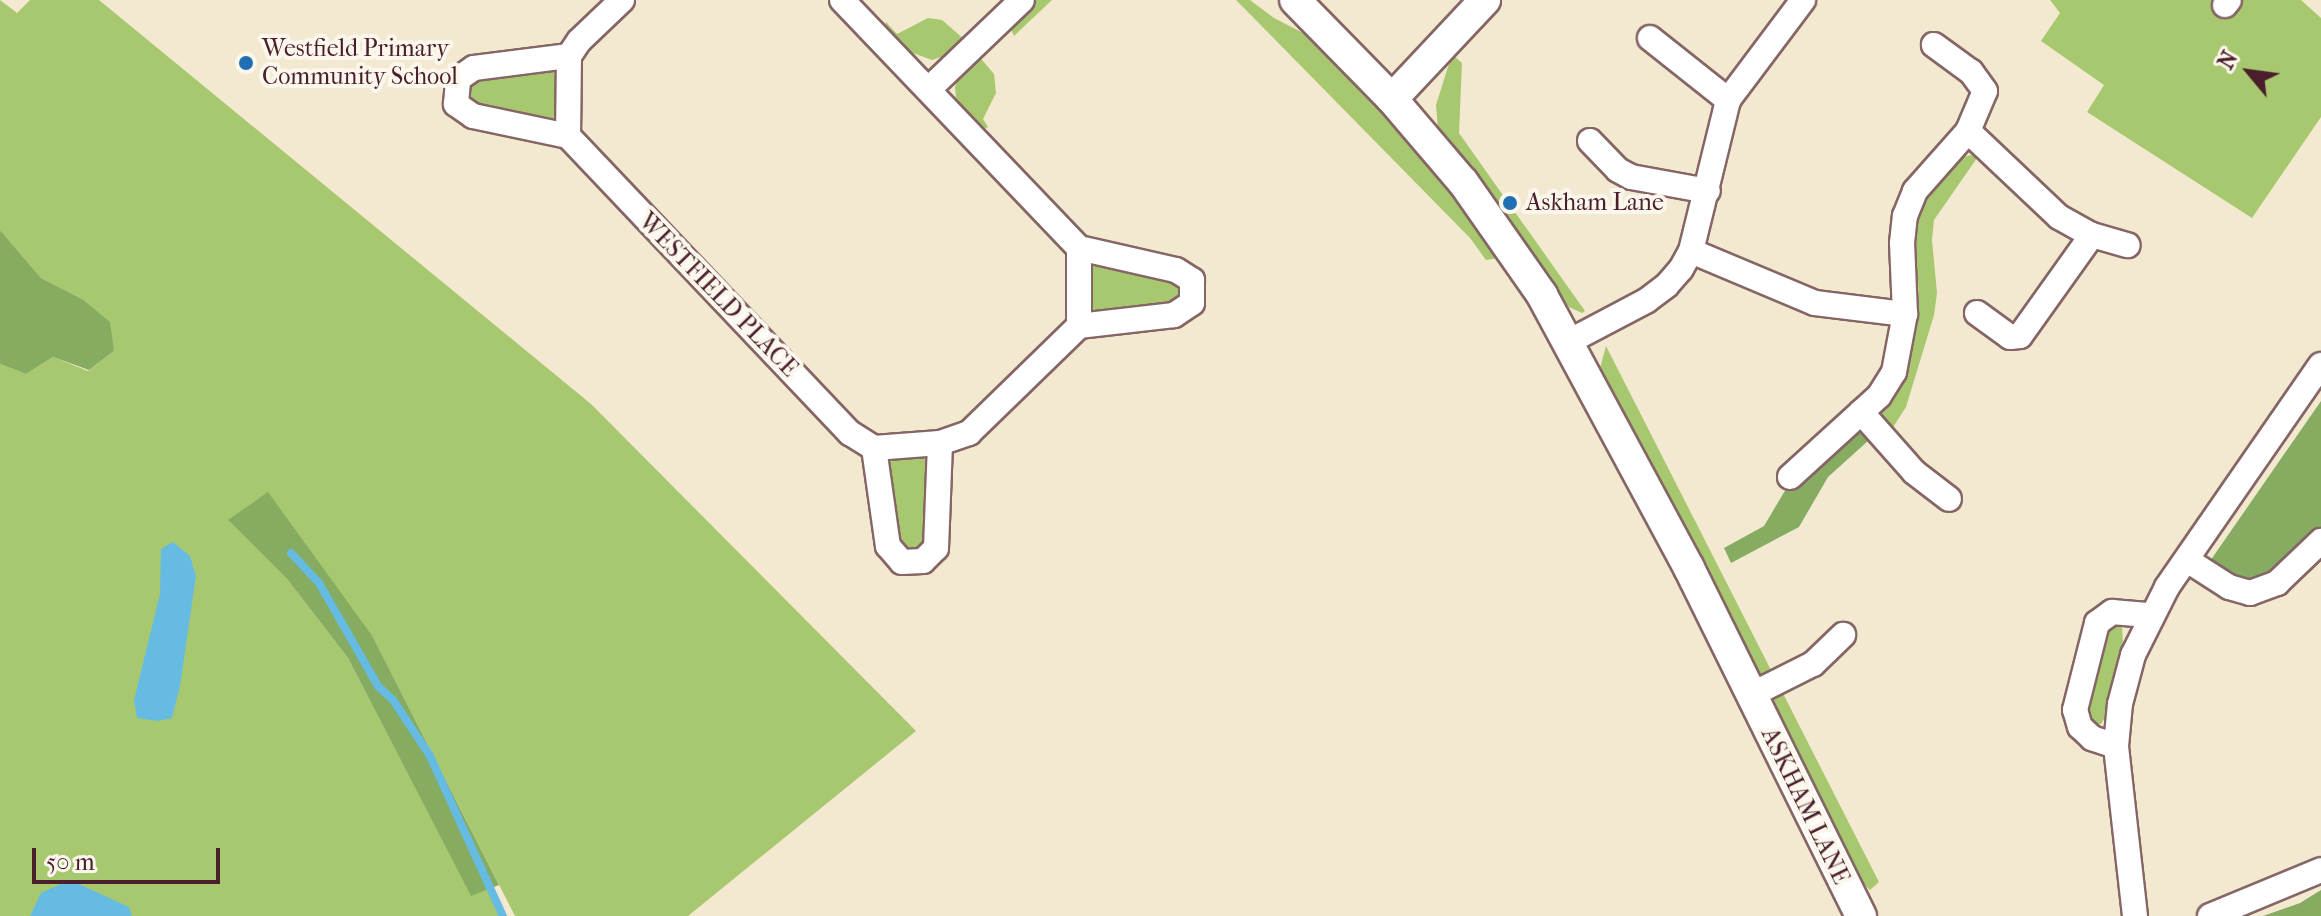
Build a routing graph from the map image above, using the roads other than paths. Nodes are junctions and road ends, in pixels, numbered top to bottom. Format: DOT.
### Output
graph roads {
  1 [pos="622,0"];
  2 [pos="842,0"];
  3 [pos="1022,0"];
  4 [pos="1295,0"];
  5 [pos="1485,0"];
  6 [pos="1803,0"];
  7 [pos="1650,38"];
  8 [pos="1934,45"];
  9 [pos="569,56"];
  10 [pos="930,88"];
  11 [pos="1392,99"];
  12 [pos="1728,100"];
  13 [pos="1968,131"];
  14 [pos="568,136"];
  15 [pos="1590,141"];
  16 [pos="1708,191"];
  17 [pos="2092,235"];
  18 [pos="2128,245"];
  19 [pos="1079,248"];
  20 [pos="1691,251"];
  21 [pos="1977,313"];
  22 [pos="1905,314"];
  23 [pos="1079,326"];
  24 [pos="1570,341"];
  25 [pos="2320,369"];
  26 [pos="1861,412"];
  27 [pos="940,443"];
  28 [pos="874,448"];
  29 [pos="1790,477"];
  30 [pos="1949,499"];
  31 [pos="2321,541"];
  32 [pos="2187,560"];
  33 [pos="2150,615"];
  34 [pos="1843,635"];
  35 [pos="1751,695"];
  36 [pos="2116,746"];
  37 [pos="2321,870"];
  38 [pos="1861,916"];
  39 [pos="2135,916"];
  40 [pos="2210,916"];
  1 -- 9 [label="street"];
  2 -- 10 [label="street"];
  3 -- 10 [label="street"];
  4 -- 11 [label="street, ASKHAM LANE"];
  5 -- 11 [label="street"];
  6 -- 12 [label="street"];
  7 -- 12 [label="street"];
  8 -- 13 [label="street"];
  9 -- 14 [label="street"];
  9 -- 14 [label="street"];
  10 -- 19 [label="street"];
  11 -- 24 [label="street, ASKHAM LANE"];
  12 -- 16 [label="street"];
  13 -- 17 [label="street"];
  13 -- 22 [label="street"];
  14 -- 28 [label="street, WESTFIELD PLACE"];
  15 -- 16 [label="street"];
  16 -- 20 [label="street"];
  17 -- 18 [label="street"];
  17 -- 21 [label="street"];
  19 -- 23 [label="street"];
  19 -- 23 [label="street"];
  20 -- 22 [label="street"];
  20 -- 24 [label="street"];
  22 -- 26 [label="street"];
  23 -- 27 [label="street"];
  24 -- 35 [label="street, ASKHAM LANE"];
  25 -- 32 [label="street"];
  26 -- 29 [label="street"];
  26 -- 30 [label="street"];
  27 -- 28 [label="street"];
  27 -- 28 [label="street"];
  31 -- 32 [label="street"];
  32 -- 33 [label="street"];
  33 -- 36 [label="street"];
  33 -- 36 [label="street"];
  34 -- 35 [label="street"];
  35 -- 38 [label="street, ASKHAM LANE"];
  36 -- 39 [label="street"];
  37 -- 40 [label="street"];
}
